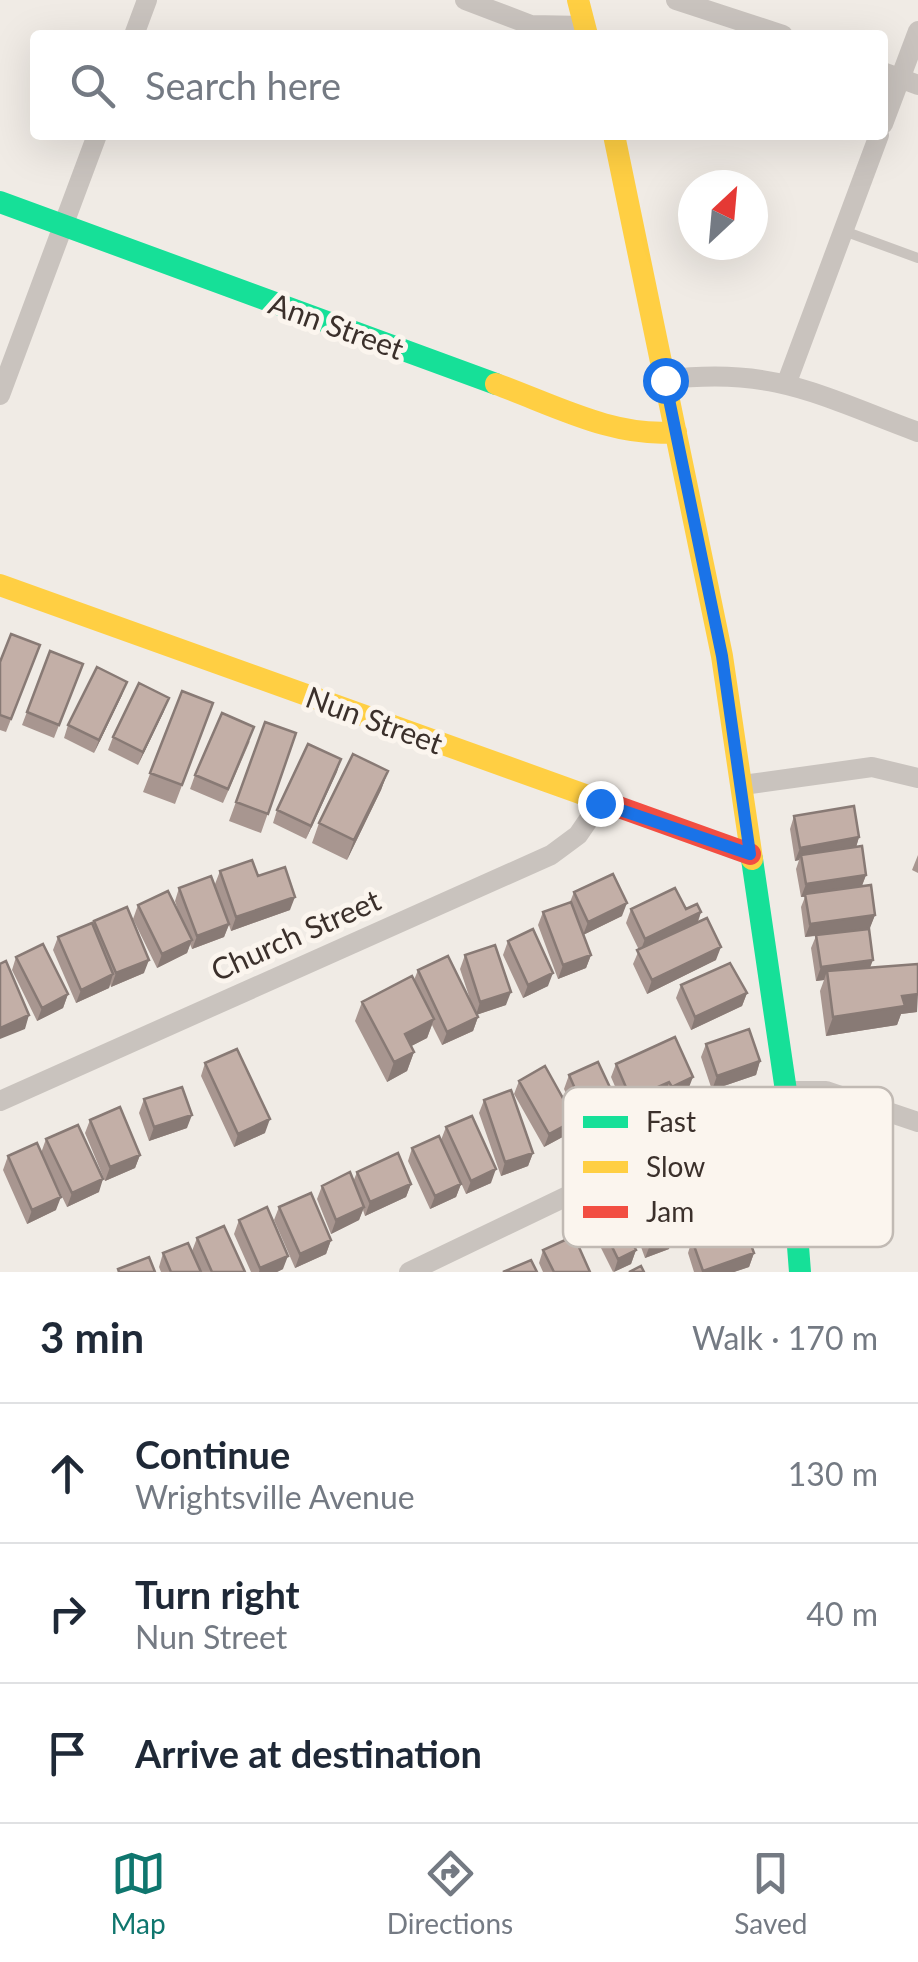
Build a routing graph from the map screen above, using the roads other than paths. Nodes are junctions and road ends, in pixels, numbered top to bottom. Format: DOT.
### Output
graph roads {
  1 [pos="147,0"];
  2 [pos="466,0"];
  3 [pos="676,0"];
  4 [pos="585,1"];
  5 [pos="136,30"];
  6 [pos="575,30"];
  7 [pos="586,30"];
  8 [pos="768,30"];
  9 [pos="918,30"];
  10 [pos="900,79"];
  11 [pos="888,111"];
  12 [pos="96,140"];
  13 [pos="615,140"];
  14 [pos="877,140"];
  15 [pos="0,202"];
  16 [pos="64,226"];
  17 [pos="844,231"];
  18 [pos="918,258"];
  19 [pos="665,380"];
  20 [pos="787,382"];
  21 [pos="0,395"];
  22 [pos="676,432"];
  23 [pos="918,432"];
  24 [pos="0,585"];
  25 [pos="918,778"];
  26 [pos="742,785"];
  27 [pos="600,803"];
  28 [pos="750,854"];
  29 [pos="785,1087"];
  30 [pos="0,1101"];
  31 [pos="893,1114"];
  32 [pos="918,1122"];
  33 [pos="563,1198"];
  34 [pos="798,1247"];
  35 [pos="409,1272"];
  36 [pos="800,1272"];
  1 -- 5 [label="street"];
  2 -- 6 [label="street"];
  3 -- 8 [label="street"];
  4 -- 7 [label="street"];
  9 -- 10 [label="street"];
  10 -- 11 [label="street"];
  12 -- 16 [label="street"];
  13 -- 19 [label="street"];
  14 -- 17 [label="street"];
  15 -- 16 [label="street, Ann Street"];
  16 -- 21 [label="street"];
  16 -- 22 [label="street, Ann Street"];
  17 -- 18 [label="lane"];
  17 -- 20 [label="street"];
  19 -- 20 [label="street"];
  19 -- 22 [label="street"];
  20 -- 23 [label="street"];
  22 -- 26 [label="street"];
  24 -- 27 [label="street, Nun Street"];
  25 -- 26 [label="street"];
  26 -- 28 [label="street"];
  27 -- 28 [label="street, Nun Street"];
  27 -- 30 [label="street, Church Street"];
  28 -- 29 [label="street"];
  31 -- 32 [label="street"];
  33 -- 35 [label="street"];
  34 -- 36 [label="street"];
}
